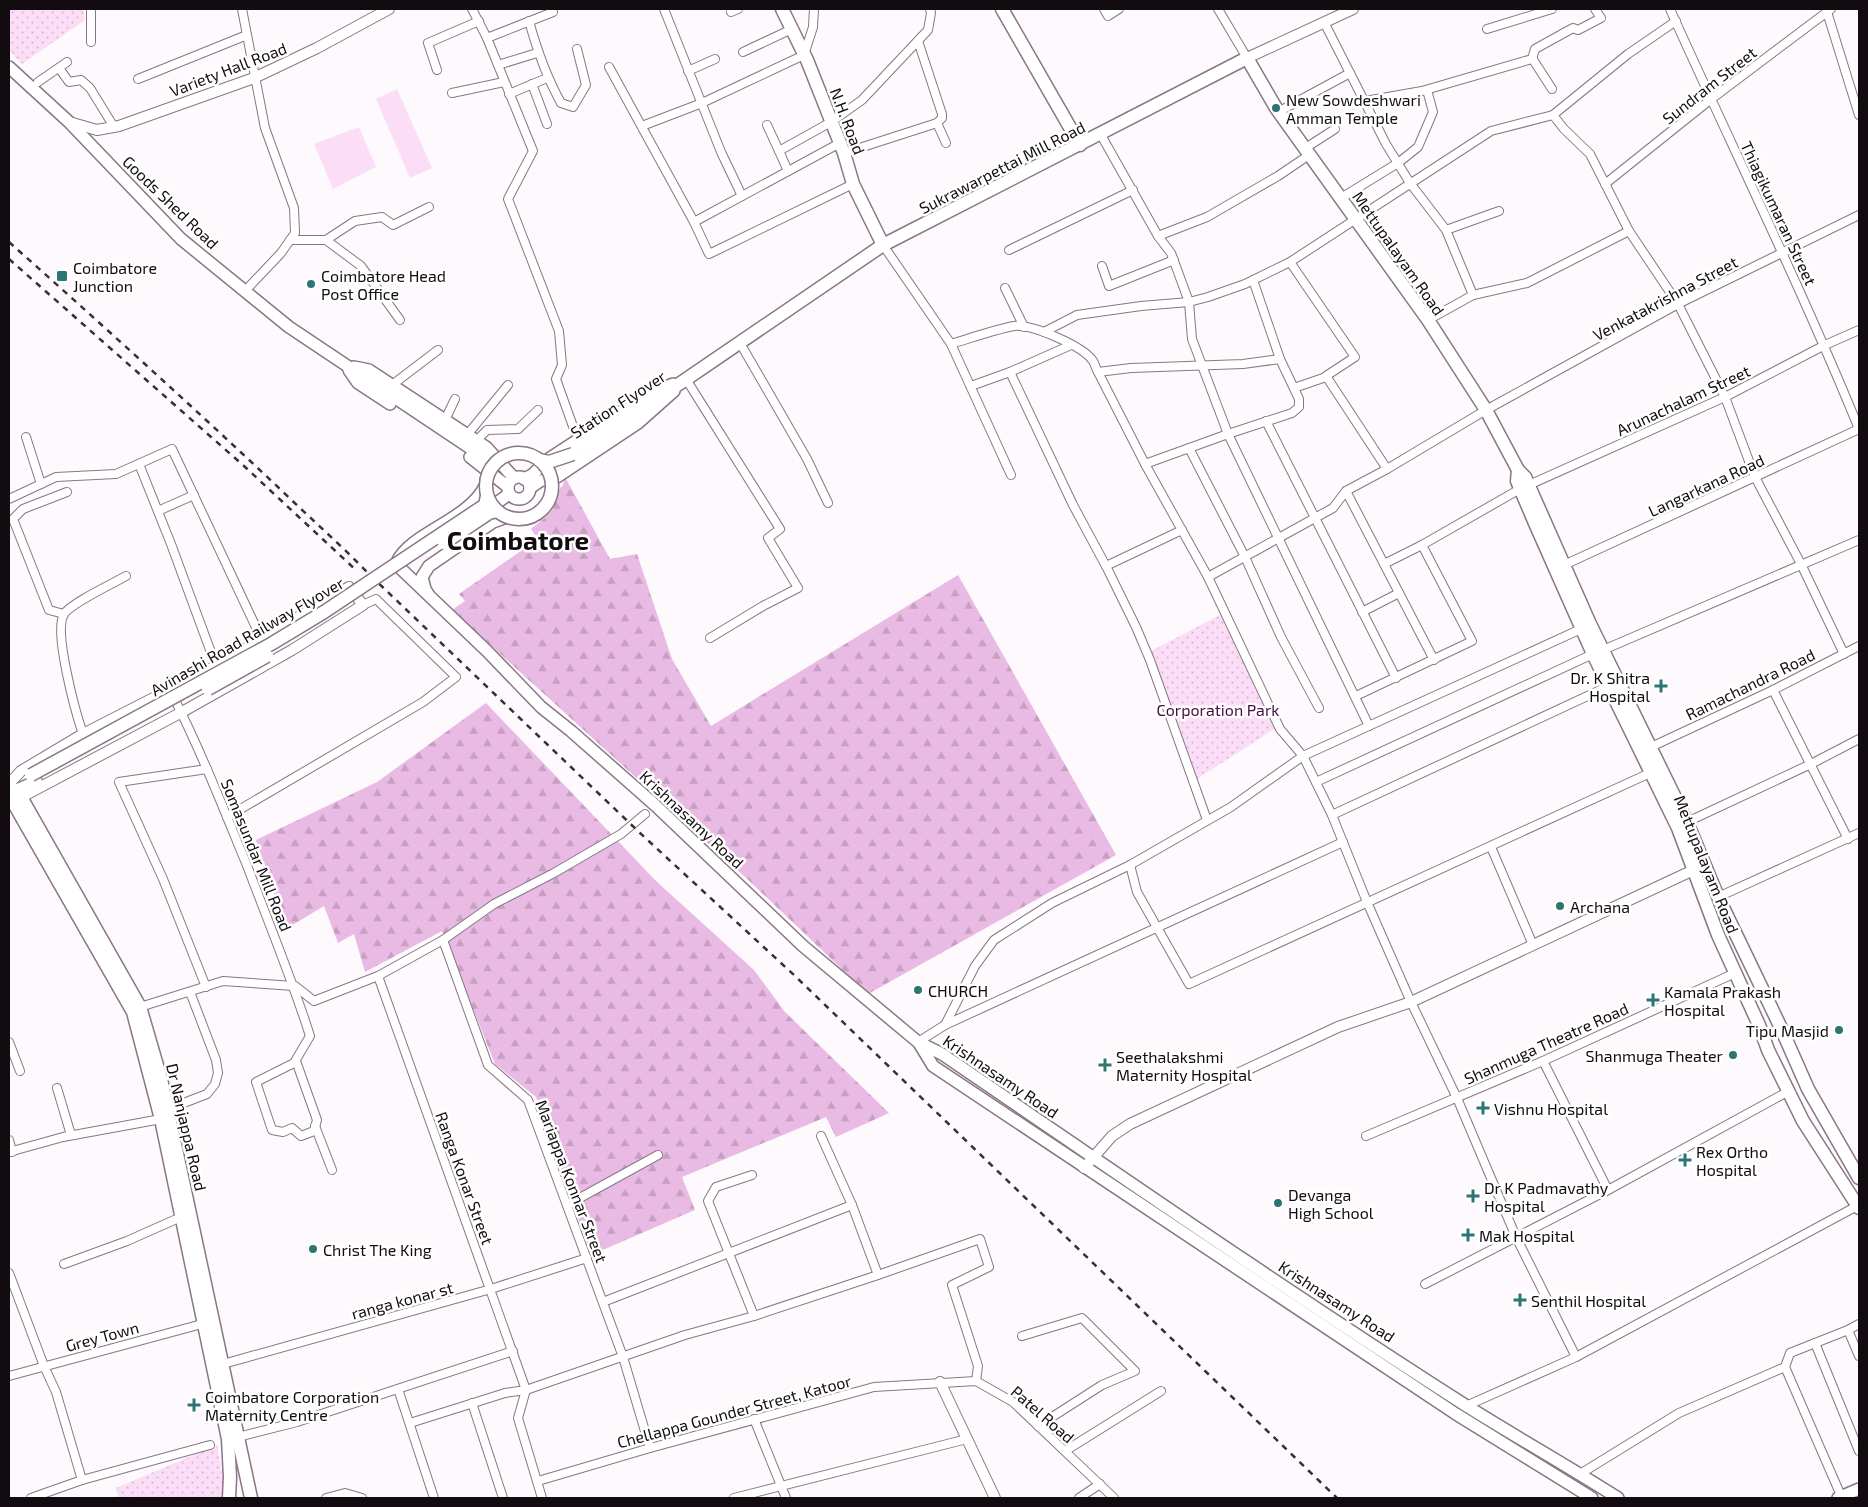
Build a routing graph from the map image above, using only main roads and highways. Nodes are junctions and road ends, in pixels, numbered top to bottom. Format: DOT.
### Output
graph roads {
  1 [pos="782,9"];
  2 [pos="1002,9"];
  3 [pos="1247,58"];
  4 [pos="9,67"];
  5 [pos="1080,145"];
  6 [pos="883,245"];
  7 [pos="345,364"];
  8 [pos="684,381"];
  9 [pos="573,454"];
  10 [pos="539,460"];
  11 [pos="494,464"];
  12 [pos="549,474"];
  13 [pos="517,485"];
  14 [pos="1522,488"];
  15 [pos="494,503"];
  16 [pos="430,597"];
  17 [pos="1598,652"];
  18 [pos="190,695"];
  19 [pos="179,707"];
  20 [pos="33,778"];
  21 [pos="12,793"];
  22 [pos="1699,868"];
  23 [pos="918,1042"];
  24 [pos="164,1114"];
  25 [pos="1859,1178"];
  26 [pos="1859,1206"];
  27 [pos="227,1411"];
  28 [pos="1859,1489"];
  29 [pos="229,1498"];
  30 [pos="251,1498"];
  31 [pos="1592,1498"];
  32 [pos="1618,1498"];
  33 [pos="1840,1498"];
  1 -- 6 [label="highway, N.H. Road"];
  2 -- 5 [label="highway"];
  3 -- 5 [label="highway, Sukrawarpettai Mill Road"];
  3 -- 14 [label="highway, Mettupalayam Road"];
  4 -- 7 [label="main road, Goods Shed Road"];
  5 -- 6 [label="highway, Sukrawarpettai Mill Road"];
  6 -- 8 [label="highway, Sukrawarpettai Mill Road"];
  7 -- 11 [label="main road, Goods Shed Road"];
  7 -- 13 [label="main road"];
  7 -- 13 [label="main road"];
  8 -- 9 [label="highway, Station Flyover"];
  8 -- 13 [label="main road"];
  8 -- 13 [label="main road"];
  9 -- 10 [label="highway, Station Flyover, bridge"];
  9 -- 12 [label="highway, Station Flyover, bridge"];
  10 -- 11 [label="highway, Station Flyover, bridge"];
  10 -- 12 [label="highway, bridge"];
  11 -- 15 [label="highway, bridge"];
  12 -- 15 [label="highway, bridge"];
  13 -- 15 [label="main road"];
  14 -- 17 [label="highway, Mettupalayam Road"];
  14 -- 17 [label="highway, Mettupalayam Road"];
  15 -- 16 [label="main road"];
  15 -- 16 [label="main road, Krishnasamy Road"];
  15 -- 20 [label="highway, Avinashi Road Railway Flyover, bridge"];
  15 -- 20 [label="highway, Avinashi Road Railway Flyover, bridge"];
  16 -- 23 [label="main road, Krishnasamy Road"];
  17 -- 22 [label="highway, Mettupalayam Road"];
  17 -- 22 [label="highway, Mettupalayam Road"];
  18 -- 19 [label="main road"];
  20 -- 21 [label="highway, Avinashi Road Railway Flyover"];
  21 -- 24 [label="highway, Dr Nanjappa Road"];
  21 -- 24 [label="highway, Dr Nanjappa Road"];
  22 -- 25 [label="highway, Mettupalayam Road"];
  22 -- 26 [label="highway, Mettupalayam Road"];
  23 -- 31 [label="main road"];
  23 -- 32 [label="main road, Krishnasamy Road"];
  24 -- 27 [label="highway, Dr Nanjappa Road"];
  24 -- 27 [label="highway, Dr Nanjappa Road"];
  27 -- 29 [label="highway, Dr Nanjappa Road"];
  27 -- 30 [label="highway, Dr Nanjappa Road"];
  28 -- 33 [label="main road"];
}
